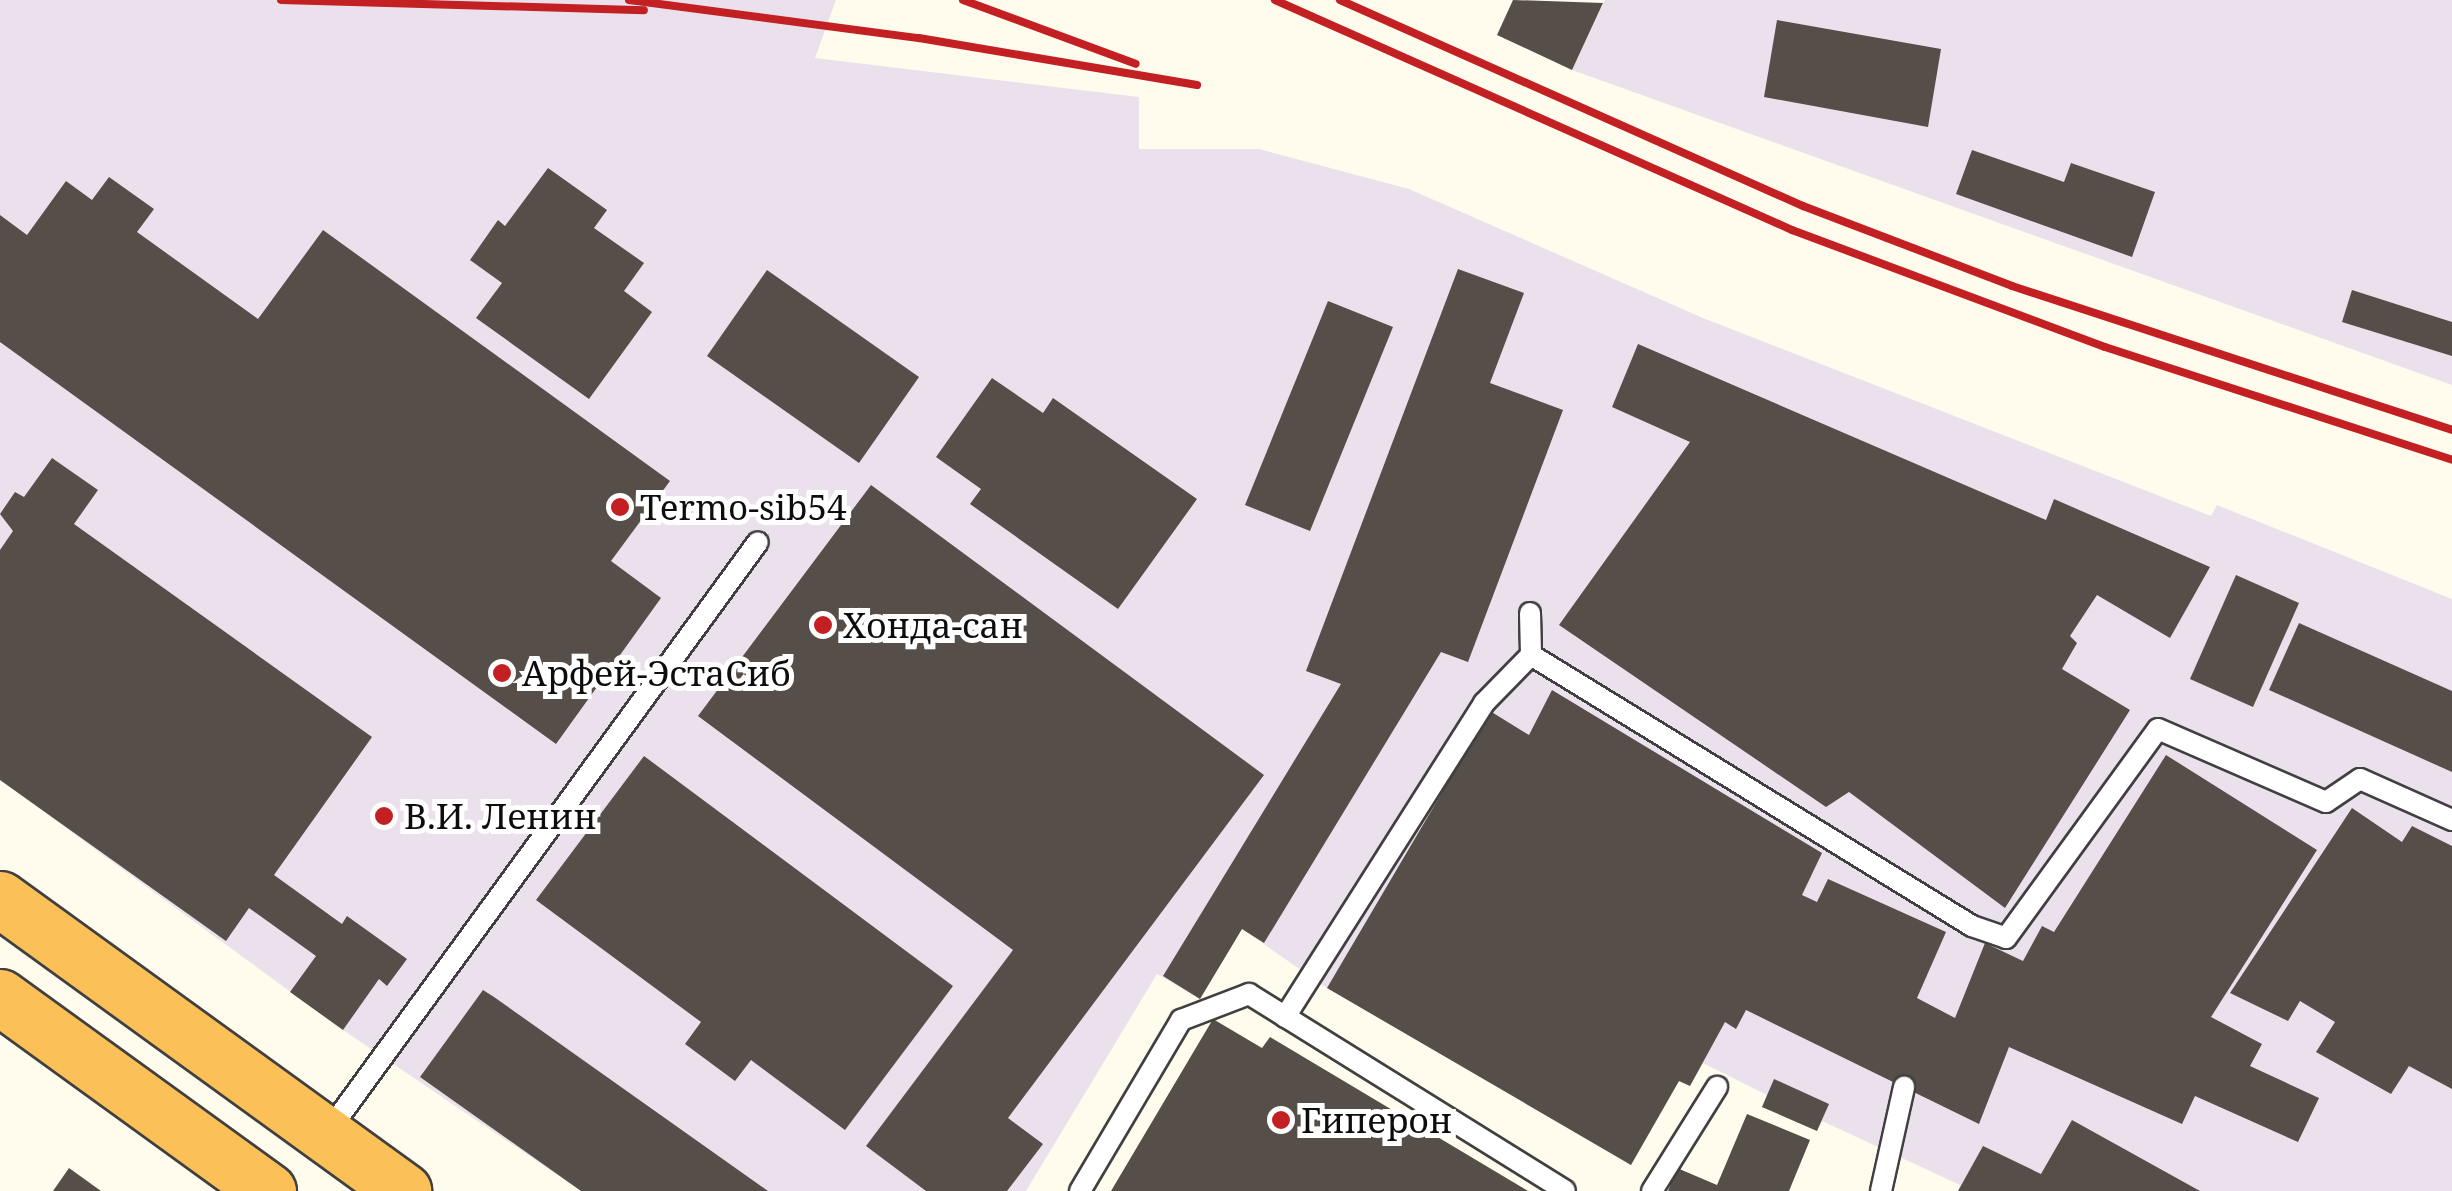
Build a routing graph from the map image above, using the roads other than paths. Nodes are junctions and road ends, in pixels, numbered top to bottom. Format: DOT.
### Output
graph roads {
  1 [pos="758,542"];
  2 [pos="1530,613"];
  3 [pos="1531,655"];
  4 [pos="2452,820"];
  5 [pos="0,899"];
  6 [pos="0,997"];
  7 [pos="1285,1017"];
  8 [pos="1716,1087"];
  9 [pos="1904,1087"];
  10 [pos="326,1135"];
  11 [pos="268,1191"];
  12 [pos="403,1191"];
  13 [pos="1080,1191"];
  14 [pos="1565,1191"];
  15 [pos="1652,1191"];
  16 [pos="1881,1191"];
  1 -- 10 [label="lane"];
  2 -- 3 [label="lane"];
  3 -- 4 [label="lane"];
  3 -- 7 [label="lane"];
  5 -- 10 [label="highway"];
  6 -- 11 [label="highway"];
  7 -- 13 [label="lane"];
  7 -- 14 [label="lane"];
  8 -- 15 [label="lane"];
  9 -- 16 [label="lane"];
  10 -- 12 [label="highway"];
}
